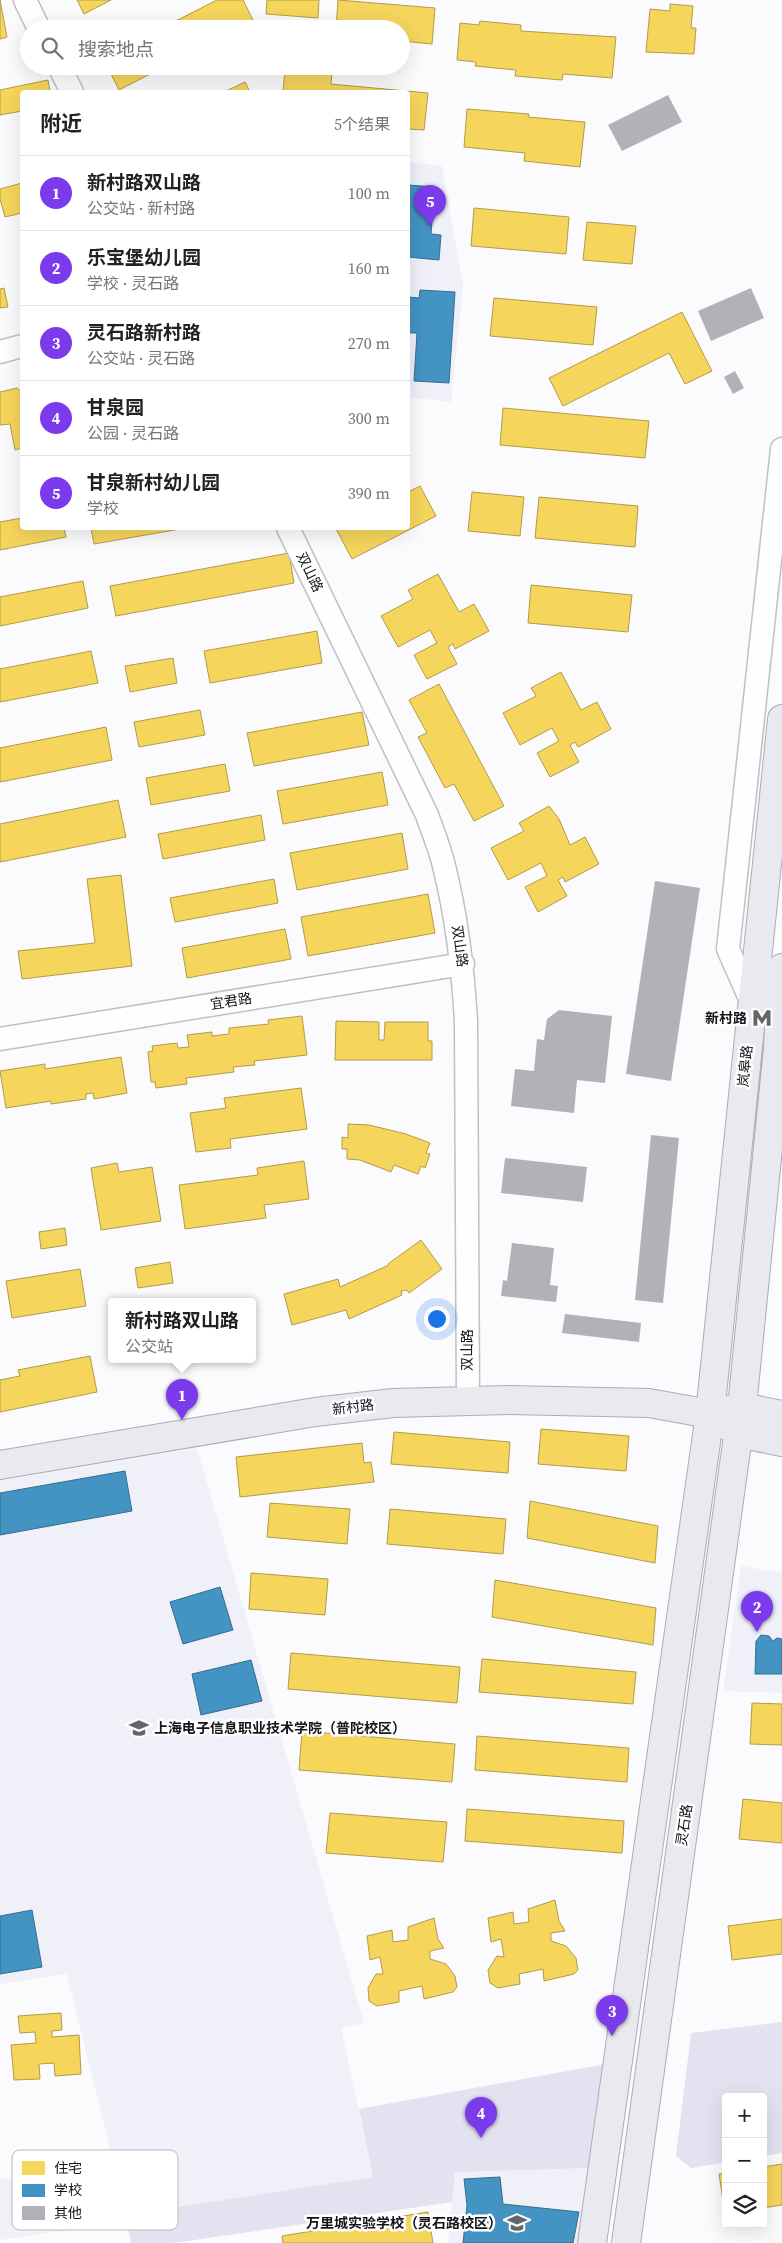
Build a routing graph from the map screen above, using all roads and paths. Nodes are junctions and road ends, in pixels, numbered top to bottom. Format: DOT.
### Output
graph roads {
  1 [pos="25,0"];
  2 [pos="35,20"];
  3 [pos="64,75"];
  4 [pos="71,90"];
  5 [pos="20,347"];
  6 [pos="0,352"];
  7 [pos="782,449"];
  8 [pos="289,530"];
  9 [pos="782,719"];
  10 [pos="463,964"];
  11 [pos="782,968"];
  12 [pos="752,1003"];
  13 [pos="0,1039"];
  14 [pos="468,1400"];
  15 [pos="742,1406"];
  16 [pos="710,1414"];
  17 [pos="782,1415"];
  18 [pos="738,1433"];
  19 [pos="782,1442"];
  20 [pos="0,1465"];
  21 [pos="592,2243"];
  22 [pos="626,2243"];
  1 -- 2 [label="street"];
  3 -- 4 [label="street"];
  5 -- 6 [label="street"];
  7 -- 12 [label="street"];
  8 -- 10 [label="street, 双山路"];
  9 -- 12 [label="main road, 岚皋路"];
  10 -- 13 [label="street, 宜君路"];
  10 -- 14 [label="street, 双山路"];
  11 -- 15 [label="main road"];
  12 -- 16 [label="main road, 岚皋路"];
  14 -- 16 [label="main road, 新村路"];
  14 -- 20 [label="main road, 新村路"];
  15 -- 16 [label="main road, 新村路"];
  15 -- 17 [label="main road, 新村路"];
  15 -- 18 [label="main road, 灵石路"];
  16 -- 18 [label="main road, 新村路"];
  16 -- 21 [label="main road"];
  18 -- 19 [label="main road, 新村路"];
  18 -- 22 [label="main road, 灵石路"];
}
